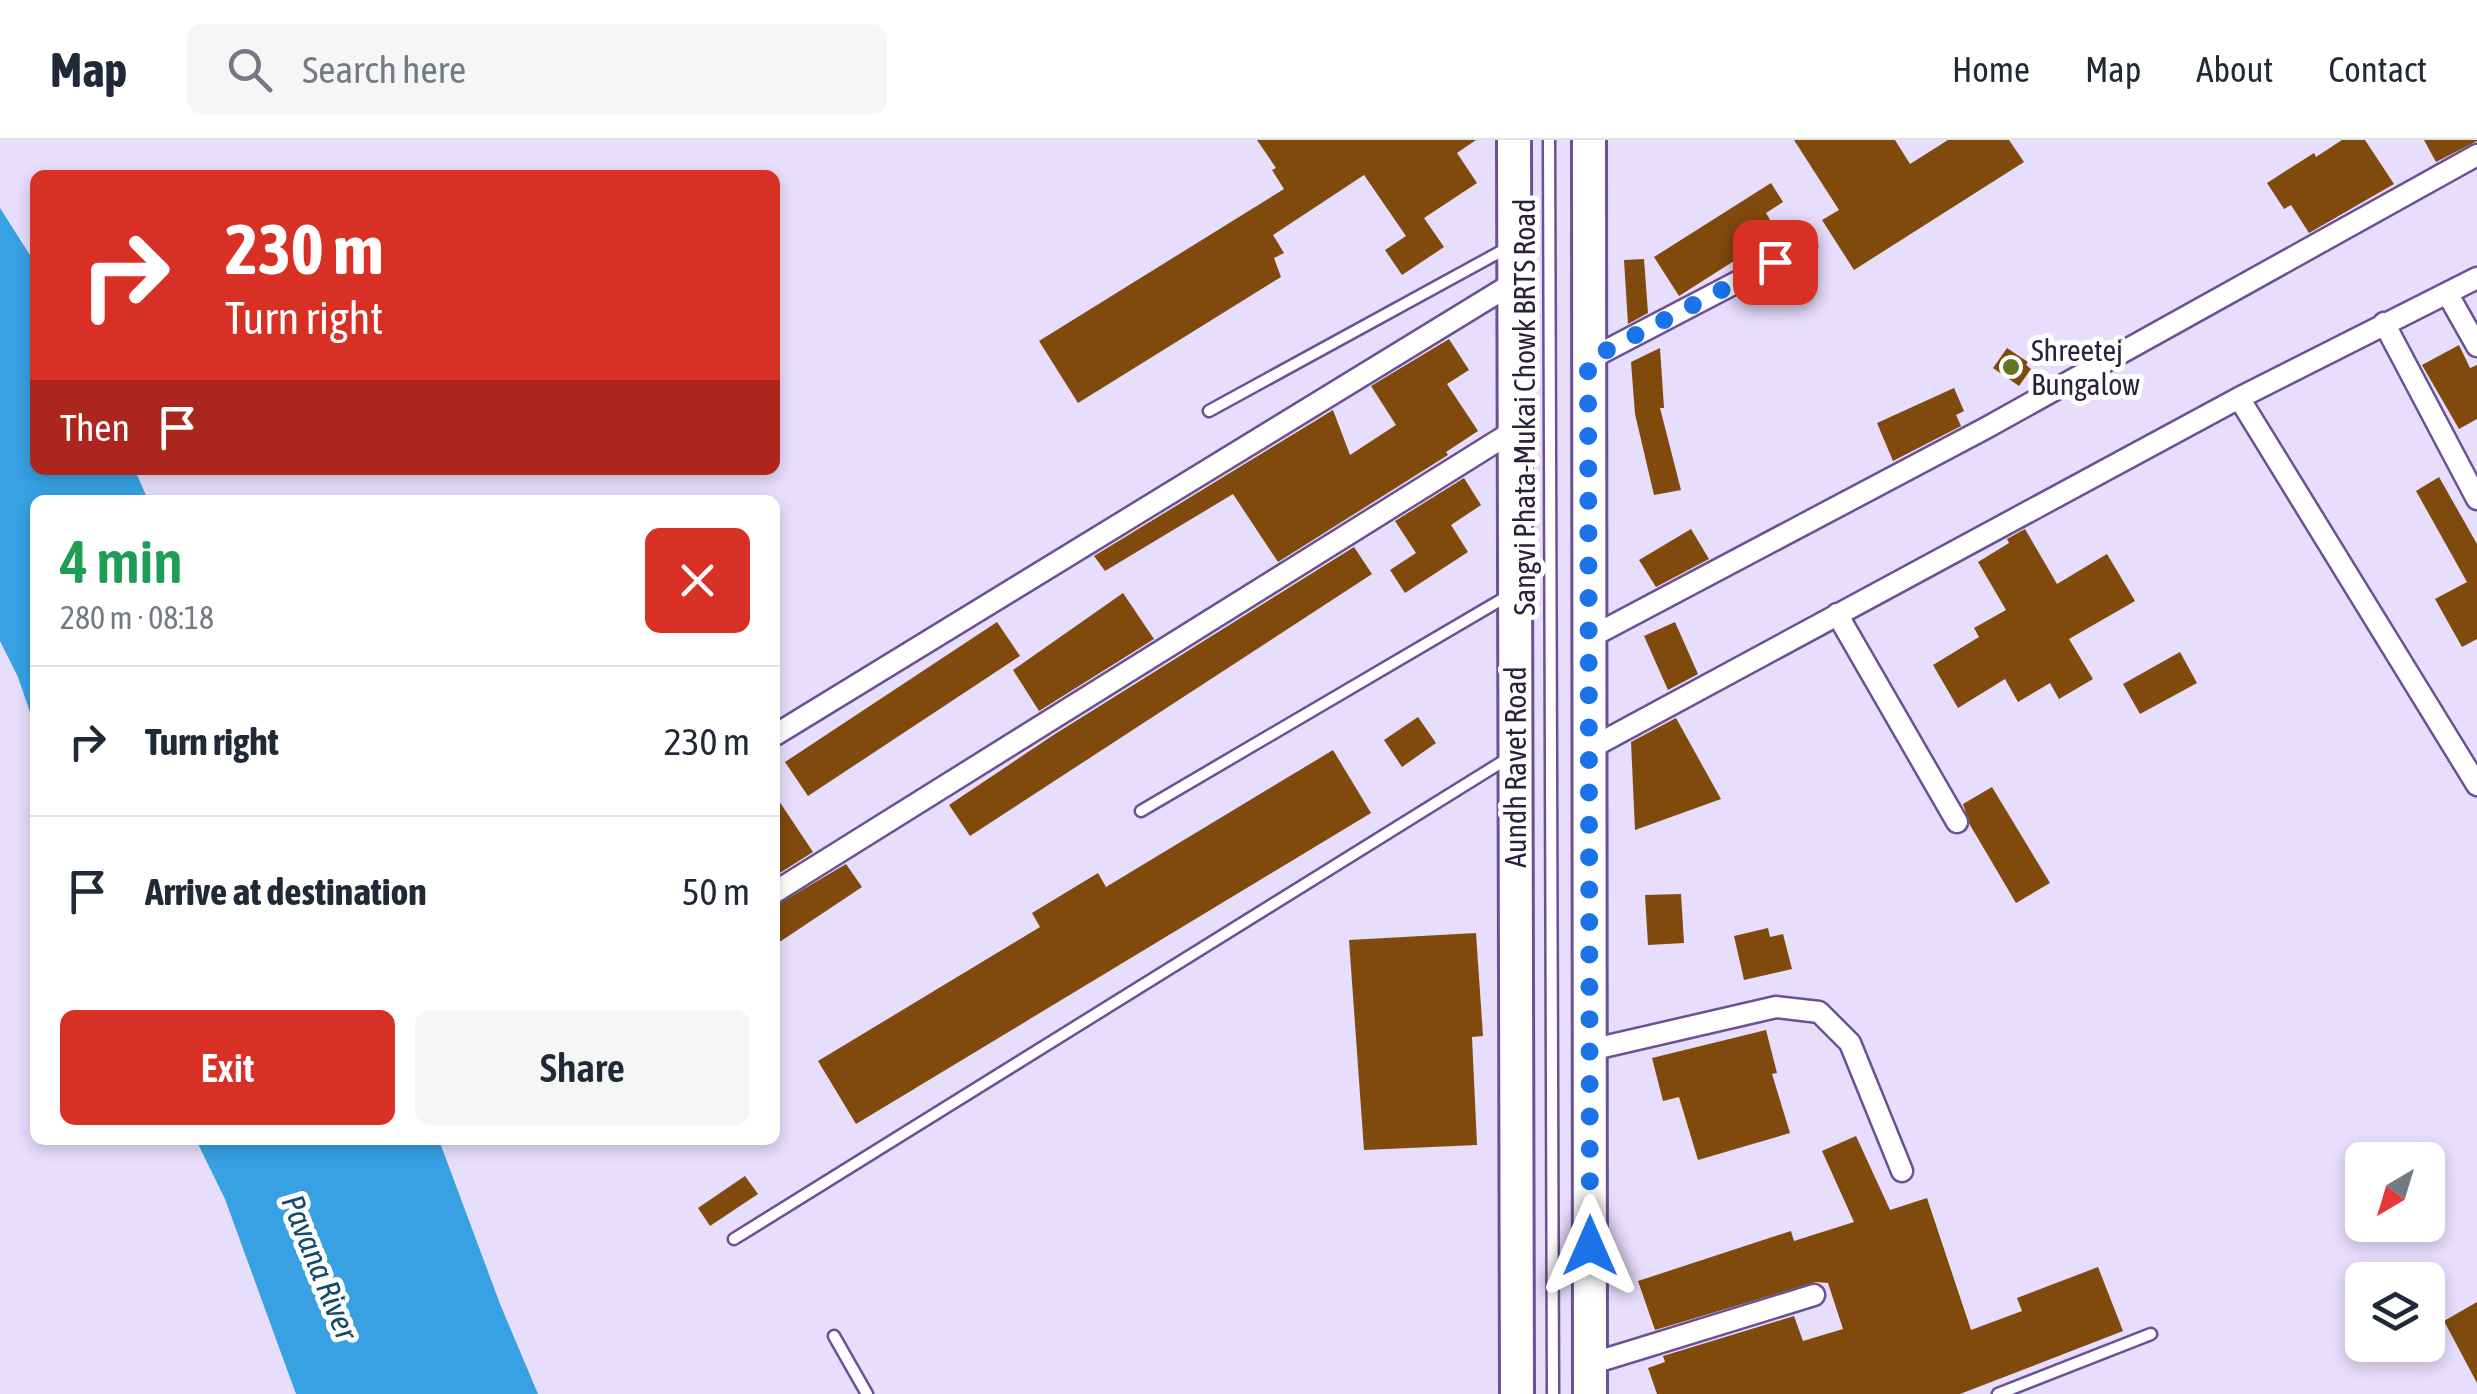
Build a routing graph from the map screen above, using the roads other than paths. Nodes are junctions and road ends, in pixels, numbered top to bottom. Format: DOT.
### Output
graph roads {
  1 [pos="1514,140"];
  2 [pos="1550,140"];
  3 [pos="1589,140"];
  4 [pos="2477,155"];
  5 [pos="1514,244"];
  6 [pos="1806,246"];
  7 [pos="2477,278"];
  8 [pos="1514,282"];
  9 [pos="2448,293"];
  10 [pos="2384,323"];
  11 [pos="2477,346"];
  12 [pos="1588,360"];
  13 [pos="2239,398"];
  14 [pos="1209,411"];
  15 [pos="1514,430"];
  16 [pos="2477,499"];
  17 [pos="1515,592"];
  18 [pos="1837,614"];
  19 [pos="1589,638"];
  20 [pos="780,732"];
  21 [pos="1589,749"];
  22 [pos="1516,754"];
  23 [pos="2477,786"];
  24 [pos="1141,811"];
  25 [pos="1958,822"];
  26 [pos="780,889"];
  27 [pos="1590,1050"];
  28 [pos="1902,1171"];
  29 [pos="734,1239"];
  30 [pos="1814,1295"];
  31 [pos="2151,1334"];
  32 [pos="834,1336"];
  33 [pos="1590,1379"];
  34 [pos="867,1394"];
  35 [pos="1517,1394"];
  36 [pos="1553,1394"];
  37 [pos="1998,1394"];
  1 -- 5 [label="main road, Aundh Ravet Road"];
  2 -- 36 [label="lane, Sangvi Phata-Mukai Chowk BRTS Road"];
  3 -- 12 [label="main road"];
  4 -- 19 [label="street"];
  5 -- 8 [label="main road, Aundh Ravet Road"];
  5 -- 14 [label="lane"];
  6 -- 12 [label="street"];
  7 -- 9 [label="street"];
  8 -- 15 [label="main road, Aundh Ravet Road"];
  8 -- 20 [label="street"];
  9 -- 10 [label="street"];
  9 -- 11 [label="street"];
  10 -- 13 [label="street"];
  10 -- 16 [label="street"];
  12 -- 19 [label="main road"];
  13 -- 18 [label="street"];
  13 -- 23 [label="street"];
  15 -- 17 [label="main road, Aundh Ravet Road"];
  15 -- 26 [label="street"];
  17 -- 22 [label="main road, Aundh Ravet Road"];
  17 -- 24 [label="lane"];
  18 -- 21 [label="street"];
  18 -- 25 [label="street"];
  19 -- 21 [label="main road"];
  21 -- 27 [label="main road"];
  22 -- 29 [label="lane"];
  22 -- 35 [label="main road, Aundh Ravet Road"];
  27 -- 28 [label="street"];
  27 -- 33 [label="main road"];
  30 -- 33 [label="street"];
  31 -- 37 [label="lane"];
  32 -- 34 [label="lane"];
}
